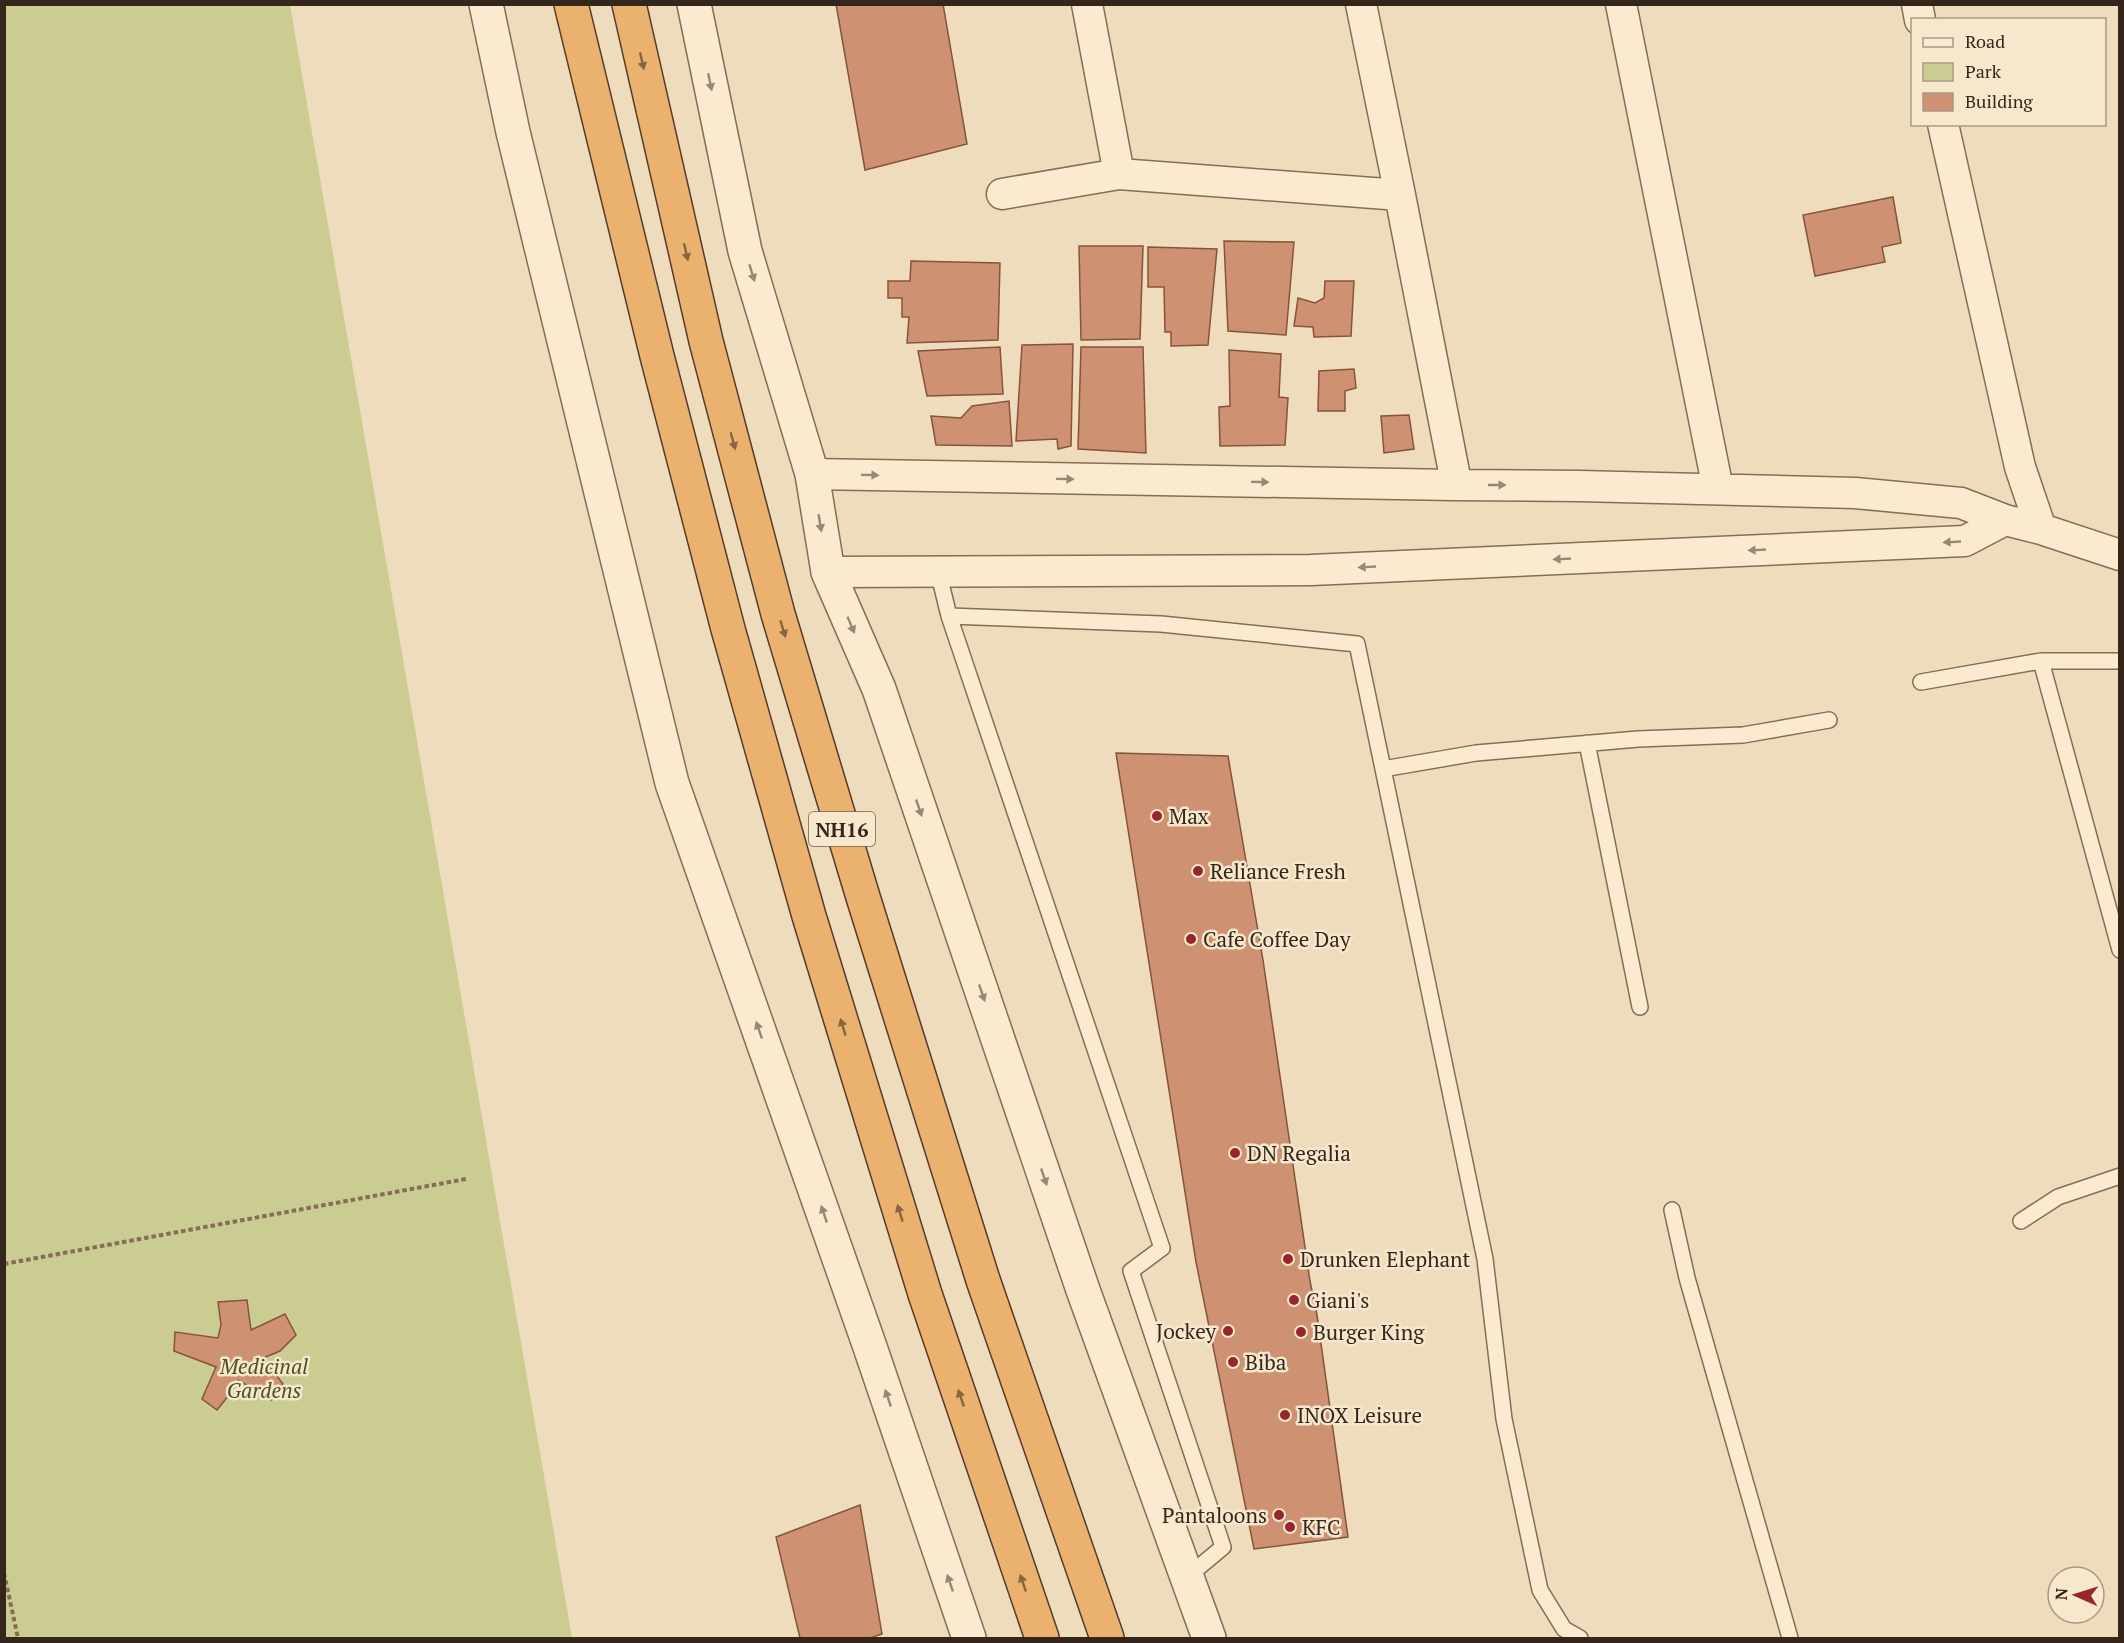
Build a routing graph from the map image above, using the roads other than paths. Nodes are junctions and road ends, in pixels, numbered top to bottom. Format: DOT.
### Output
graph roads {
  1 [pos="486,4"];
  2 [pos="571,4"];
  3 [pos="629,4"];
  4 [pos="694,4"];
  5 [pos="1088,4"];
  6 [pos="1361,4"];
  7 [pos="1620,4"];
  8 [pos="1943,126"];
  9 [pos="1119,174"];
  10 [pos="1002,194"];
  11 [pos="1400,195"];
  12 [pos="812,474"];
  13 [pos="1454,485"];
  14 [pos="1718,489"];
  15 [pos="2005,520"];
  16 [pos="2041,529"];
  17 [pos="2120,555"];
  18 [pos="938,571"];
  19 [pos="828,572"];
  20 [pos="949,616"];
  21 [pos="2041,660"];
  22 [pos="2120,661"];
  23 [pos="1921,682"];
  24 [pos="1829,720"];
  25 [pos="1587,743"];
  26 [pos="1383,769"];
  27 [pos="2120,950"];
  28 [pos="1640,1007"];
  29 [pos="2120,1176"];
  30 [pos="1672,1210"];
  31 [pos="2020,1221"];
  32 [pos="1187,1577"];
  33 [pos="969,1638"];
  34 [pos="1042,1638"];
  35 [pos="1107,1638"];
  36 [pos="1209,1638"];
  37 [pos="1580,1638"];
  38 [pos="1790,1638"];
  33 -- 1 [label="street, one-way"];
  34 -- 2 [label="highway, NH16, one-way"];
  3 -- 35 [label="highway, NH16, one-way"];
  4 -- 12 [label="street, one-way"];
  5 -- 9 [label="street"];
  6 -- 11 [label="street"];
  7 -- 14 [label="street"];
  8 -- 16 [label="street"];
  9 -- 10 [label="street"];
  9 -- 11 [label="street"];
  11 -- 13 [label="street"];
  12 -- 13 [label="street, one-way"];
  12 -- 19 [label="street, one-way"];
  13 -- 14 [label="street, one-way"];
  14 -- 15 [label="street"];
  15 -- 16 [label="street"];
  15 -- 18 [label="street, one-way"];
  16 -- 17 [label="street"];
  18 -- 19 [label="street"];
  18 -- 20 [label="lane"];
  19 -- 32 [label="street, one-way"];
  20 -- 26 [label="lane"];
  20 -- 32 [label="lane"];
  21 -- 22 [label="lane"];
  21 -- 23 [label="lane"];
  21 -- 27 [label="lane"];
  24 -- 25 [label="lane"];
  25 -- 26 [label="lane"];
  25 -- 28 [label="lane"];
  26 -- 37 [label="lane"];
  29 -- 31 [label="lane"];
  30 -- 38 [label="lane"];
  32 -- 36 [label="street"];
}
